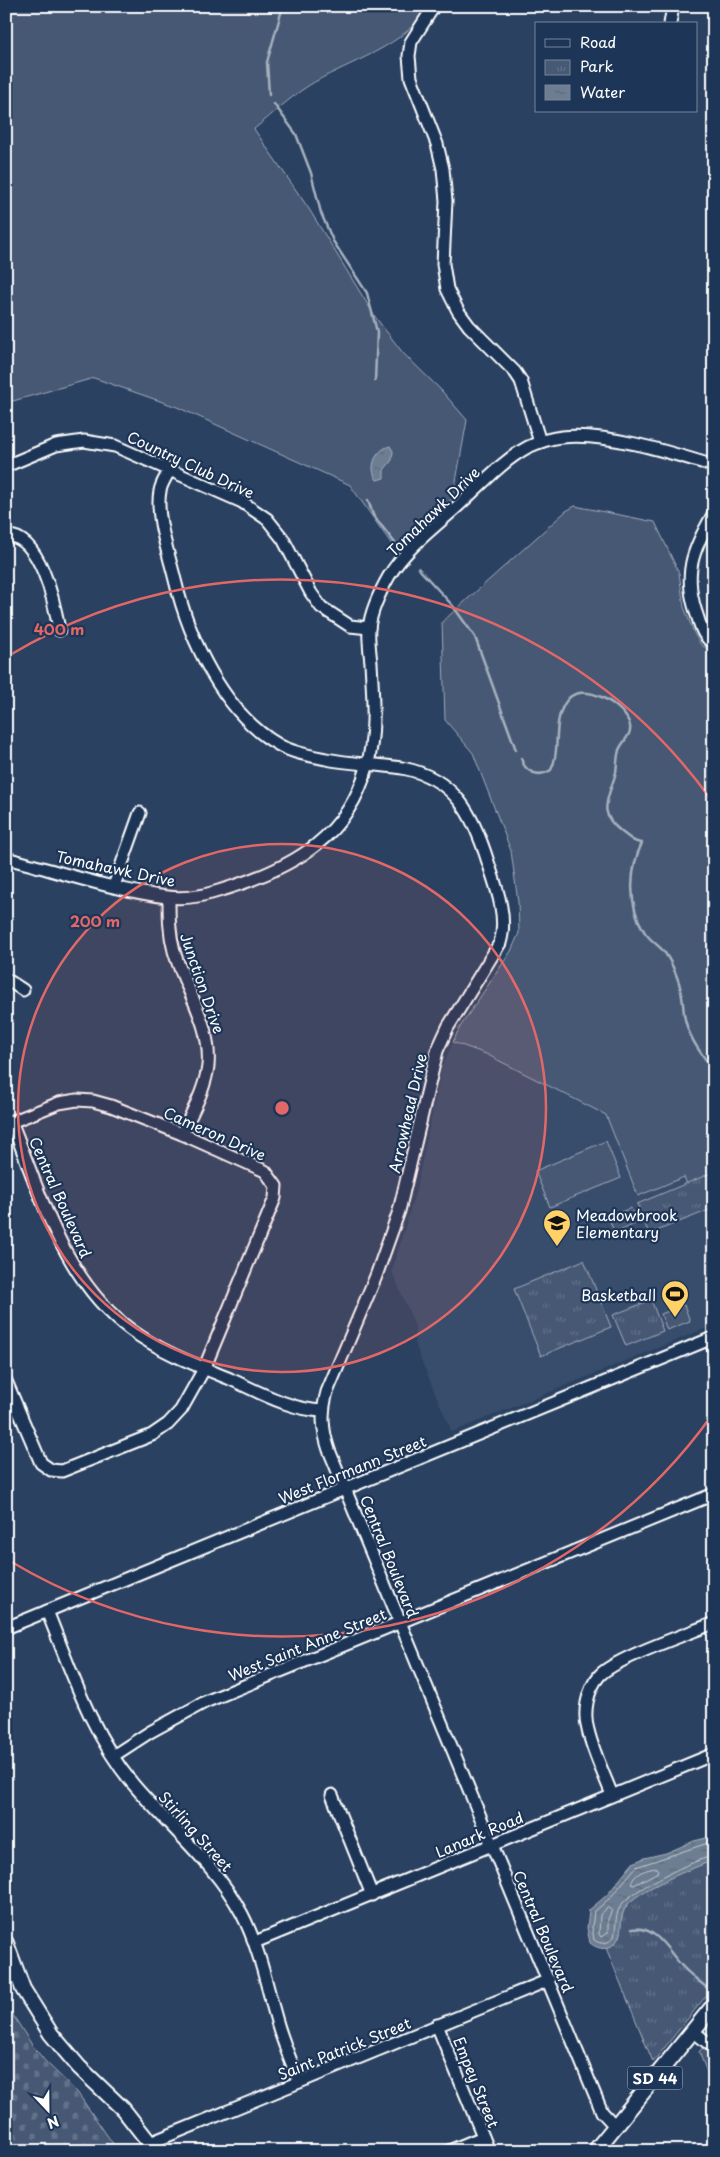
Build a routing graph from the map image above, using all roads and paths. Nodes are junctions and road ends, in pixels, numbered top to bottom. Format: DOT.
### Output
graph roads {
  1 [pos="434,6"];
  2 [pos="673,6"];
  3 [pos="670,22"];
  4 [pos="540,442"];
  5 [pos="6,466"];
  6 [pos="714,466"];
  7 [pos="169,470"];
  8 [pos="714,513"];
  9 [pos="6,536"];
  10 [pos="369,628"];
  11 [pos="59,630"];
  12 [pos="713,643"];
  13 [pos="368,765"];
  14 [pos="140,813"];
  15 [pos="6,858"];
  16 [pos="114,886"];
  17 [pos="169,898"];
  18 [pos="6,979"];
  19 [pos="23,990"];
  20 [pos="9,1122"];
  21 [pos="182,1134"];
  22 [pos="712,1345"];
  23 [pos="204,1368"];
  24 [pos="6,1381"];
  25 [pos="323,1412"];
  26 [pos="345,1488"];
  27 [pos="714,1494"];
  28 [pos="47,1611"];
  29 [pos="400,1623"];
  30 [pos="714,1623"];
  31 [pos="6,1628"];
  32 [pos="714,1754"];
  33 [pos="113,1756"];
  34 [pos="332,1795"];
  35 [pos="612,1795"];
  36 [pos="491,1845"];
  37 [pos="372,1894"];
  38 [pos="255,1942"];
  39 [pos="6,1943"];
  40 [pos="549,1980"];
  41 [pos="714,2004"];
  42 [pos="437,2025"];
  43 [pos="692,2031"];
  44 [pos="714,2048"];
  45 [pos="300,2082"];
  46 [pos="615,2126"];
  47 [pos="483,2137"];
  48 [pos="153,2147"];
  49 [pos="449,2151"];
  50 [pos="489,2151"];
  51 [pos="596,2151"];
  1 -- 4 [label="street"];
  2 -- 3 [label="street"];
  4 -- 6 [label="street, Tomahawk Drive"];
  4 -- 10 [label="street, Tomahawk Drive"];
  5 -- 7 [label="street, Country Club Drive"];
  7 -- 10 [label="street, Country Club Drive"];
  7 -- 13 [label="street, Arrowhead Drive"];
  8 -- 12 [label="street"];
  9 -- 11 [label="street"];
  10 -- 13 [label="street, Tomahawk Drive"];
  13 -- 17 [label="street, Tomahawk Drive"];
  13 -- 25 [label="street, Arrowhead Drive"];
  14 -- 16 [label="street"];
  15 -- 16 [label="street, Tomahawk Drive"];
  16 -- 17 [label="street, Tomahawk Drive"];
  17 -- 21 [label="street, Junction Drive"];
  18 -- 19 [label="street"];
  20 -- 21 [label="street, Cameron Drive"];
  20 -- 23 [label="street, Central Boulevard"];
  21 -- 23 [label="street, Cameron Drive"];
  22 -- 26 [label="street, West Flormann Street"];
  23 -- 24 [label="street"];
  23 -- 25 [label="street, Central Boulevard"];
  25 -- 26 [label="street, Central Boulevard"];
  26 -- 28 [label="street, West Flormann Street"];
  26 -- 29 [label="street, Central Boulevard"];
  27 -- 29 [label="street, West Saint Anne Street"];
  28 -- 31 [label="street, West Flormann Street"];
  28 -- 33 [label="street, Stirling Street"];
  29 -- 33 [label="street, West Saint Anne Street"];
  29 -- 36 [label="street, Central Boulevard"];
  30 -- 35 [label="street"];
  32 -- 35 [label="street, Lanark Road"];
  33 -- 38 [label="street, Stirling Street"];
  34 -- 37 [label="street"];
  35 -- 36 [label="street, Lanark Road"];
  36 -- 37 [label="street, Lanark Road"];
  36 -- 40 [label="street, Central Boulevard"];
  37 -- 38 [label="street, Lanark Road"];
  38 -- 45 [label="street, Stirling Street"];
  39 -- 48 [label="main road"];
  40 -- 42 [label="street, Saint Patrick Street"];
  40 -- 46 [label="street, Central Boulevard"];
  41 -- 43 [label="main road, SD 44"];
  42 -- 45 [label="street, Saint Patrick Street"];
  42 -- 47 [label="street, Empey Street"];
  43 -- 44 [label="street"];
  43 -- 46 [label="main road, SD 44"];
  45 -- 48 [label="street, Saint Patrick Street"];
  46 -- 51 [label="main road, SD 44"];
  47 -- 49 [label="street"];
  47 -- 50 [label="street, Empey Street"];
}
